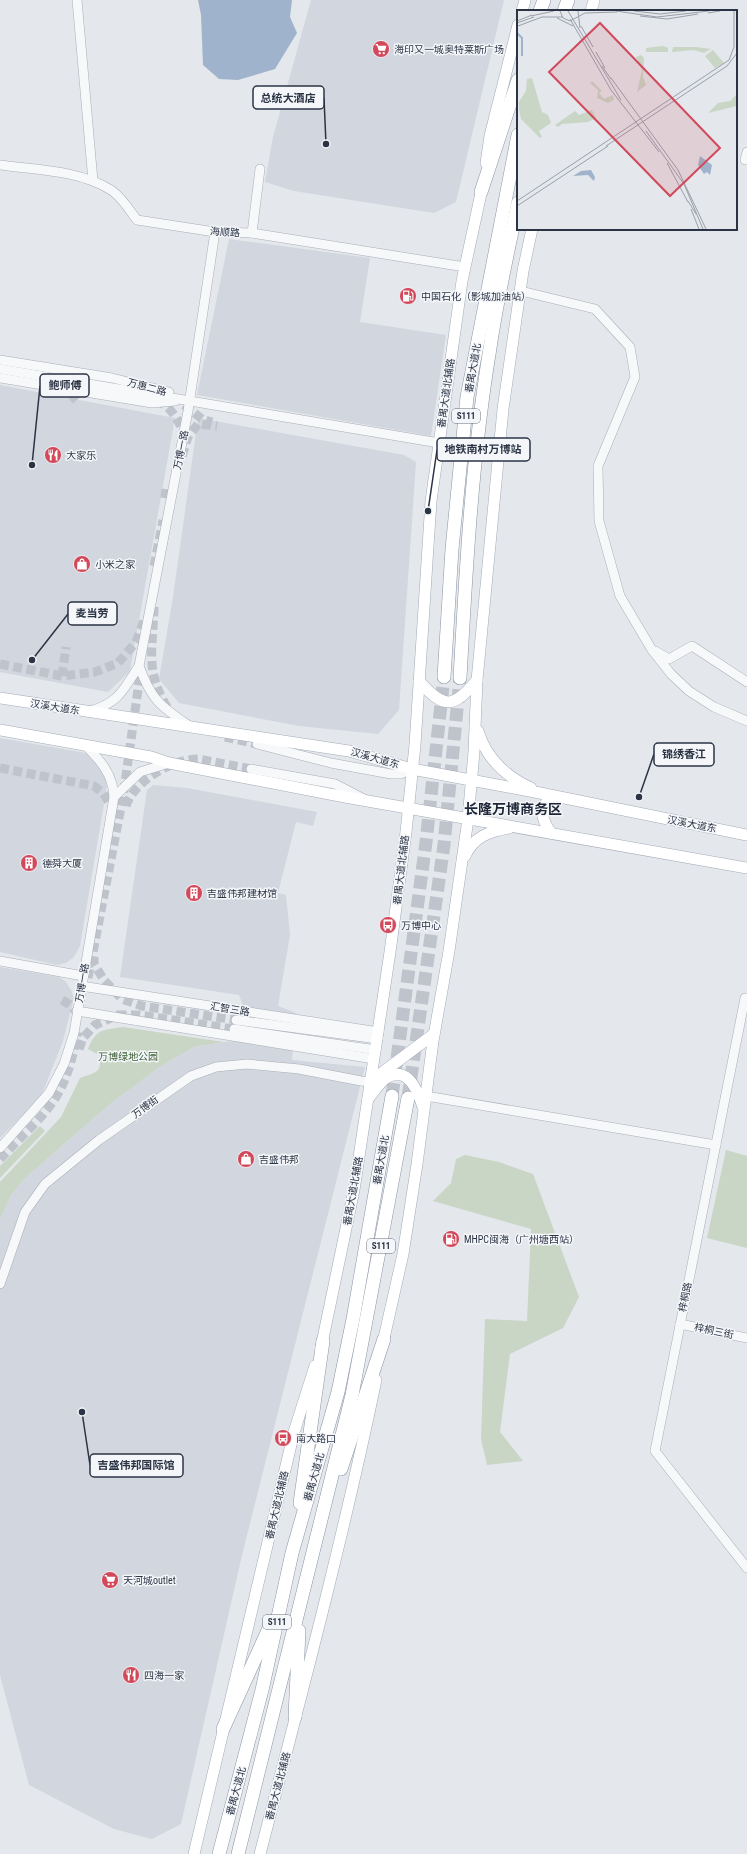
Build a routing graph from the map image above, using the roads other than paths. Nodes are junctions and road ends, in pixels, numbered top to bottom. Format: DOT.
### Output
graph roads {
  1 [pos="77,0"];
  2 [pos="525,0"];
  3 [pos="545,0"];
  4 [pos="568,0"];
  5 [pos="594,0"];
  6 [pos="522,10"];
  7 [pos="540,10"];
  8 [pos="544,10"];
  9 [pos="564,10"];
  10 [pos="591,10"];
  11 [pos="517,29"];
  12 [pos="517,83"];
  13 [pos="517,140"];
  14 [pos="747,152"];
  15 [pos="747,160"];
  16 [pos="0,165"];
  17 [pos="260,169"];
  18 [pos="93,181"];
  19 [pos="481,192"];
  20 [pos="517,208"];
  21 [pos="532,230"];
  22 [pos="215,232"];
  23 [pos="252,233"];
  24 [pos="466,267"];
  25 [pos="521,292"];
  26 [pos="0,360"];
  27 [pos="0,369"];
  28 [pos="0,378"];
  29 [pos="186,400"];
  30 [pos="439,443"];
  31 [pos="652,650"];
  32 [pos="139,666"];
  33 [pos="444,677"];
  34 [pos="460,678"];
  35 [pos="477,680"];
  36 [pos="419,681"];
  37 [pos="747,682"];
  38 [pos="0,698"];
  39 [pos="86,712"];
  40 [pos="475,719"];
  41 [pos="747,721"];
  42 [pos="188,725"];
  43 [pos="0,730"];
  44 [pos="84,744"];
  45 [pos="257,744"];
  46 [pos="169,763"];
  47 [pos="251,769"];
  48 [pos="412,769"];
  49 [pos="472,781"];
  50 [pos="540,793"];
  51 [pos="114,797"];
  52 [pos="553,797"];
  53 [pos="365,800"];
  54 [pos="409,808"];
  55 [pos="468,819"];
  56 [pos="515,827"];
  57 [pos="551,833"];
  58 [pos="747,835"];
  59 [pos="462,864"];
  60 [pos="747,869"];
  61 [pos="0,961"];
  62 [pos="83,976"];
  63 [pos="81,986"];
  64 [pos="746,998"];
  65 [pos="78,1011"];
  66 [pos="235,1024"];
  67 [pos="434,1034"];
  68 [pos="377,1045"];
  69 [pos="370,1082"];
  70 [pos="392,1096"];
  71 [pos="426,1096"];
  72 [pos="408,1098"];
  73 [pos="367,1101"];
  74 [pos="424,1112"];
  75 [pos="716,1145"];
  76 [pos="0,1148"];
  77 [pos="0,1284"];
  78 [pos="680,1324"];
  79 [pos="384,1338"];
  80 [pos="747,1338"];
  81 [pos="323,1341"];
  82 [pos="314,1546"];
  83 [pos="292,1553"];
  84 [pos="747,1568"];
  85 [pos="282,1599"];
  86 [pos="300,1604"];
  87 [pos="295,1717"];
  88 [pos="223,1729"];
  89 [pos="194,1854"];
  90 [pos="219,1854"];
  91 [pos="238,1854"];
  92 [pos="260,1854"];
  1 -- 18 [label="street"];
  2 -- 6 [label="main road"];
  3 -- 7 [label="highway"];
  3 -- 8 [label="highway"];
  4 -- 9 [label="highway"];
  5 -- 10 [label="main road"];
  11 -- 19 [label="main road, 番禺大道北辅路"];
  12 -- 19 [label="highway"];
  13 -- 33 [label="highway, 番禺大道北 / S111"];
  14 -- 15 [label="street"];
  16 -- 18 [label="street, 海顺路"];
  17 -- 23 [label="street"];
  18 -- 22 [label="street, 海顺路"];
  19 -- 24 [label="main road, 番禺大道北辅路"];
  20 -- 34 [label="highway, 番禺大道北 / S111"];
  21 -- 25 [label="main road"];
  22 -- 23 [label="street, 海顺路"];
  22 -- 29 [label="street, 万博一路"];
  23 -- 24 [label="street, 海顺路"];
  24 -- 30 [label="main road, 番禺大道北辅路"];
  25 -- 31 [label="street"];
  25 -- 35 [label="main road"];
  26 -- 29 [label="street, 万惠二路"];
  27 -- 29 [label="street"];
  28 -- 29 [label="street, 万惠二路"];
  29 -- 30 [label="street, 万惠二路"];
  29 -- 32 [label="street, 万博一路"];
  30 -- 36 [label="main road, 番禺大道北辅路"];
  31 -- 37 [label="street"];
  31 -- 41 [label="street"];
  32 -- 39 [label="street"];
  32 -- 42 [label="street"];
  35 -- 36 [label="main road"];
  35 -- 40 [label="main road"];
  36 -- 48 [label="main road, 番禺大道北辅路"];
  38 -- 39 [label="main road, 汉溪大道东"];
  39 -- 42 [label="main road, 汉溪大道东"];
  40 -- 49 [label="main road"];
  40 -- 50 [label="main road"];
  42 -- 48 [label="main road, 汉溪大道东"];
  43 -- 44 [label="main road"];
  44 -- 46 [label="main road"];
  44 -- 51 [label="street"];
  45 -- 48 [label="street"];
  46 -- 51 [label="street"];
  46 -- 53 [label="main road"];
  47 -- 53 [label="street"];
  48 -- 49 [label="main road, 汉溪大道东"];
  48 -- 54 [label="main road, 番禺大道北辅路"];
  49 -- 50 [label="main road, 汉溪大道东"];
  49 -- 55 [label="main road"];
  50 -- 52 [label="main road, 汉溪大道东"];
  51 -- 62 [label="street, 万博一路"];
  52 -- 57 [label="main road"];
  52 -- 58 [label="main road, 汉溪大道东"];
  53 -- 54 [label="main road"];
  54 -- 55 [label="main road"];
  54 -- 68 [label="main road, 番禺大道北辅路"];
  55 -- 56 [label="main road"];
  55 -- 59 [label="main road"];
  56 -- 57 [label="main road"];
  56 -- 59 [label="main road"];
  57 -- 60 [label="main road"];
  59 -- 67 [label="main road"];
  61 -- 62 [label="street"];
  62 -- 63 [label="street, 万博一路"];
  63 -- 65 [label="street, 万博一路"];
  63 -- 68 [label="street, 汇智三路"];
  64 -- 75 [label="street, 梓桐路"];
  65 -- 68 [label="street"];
  65 -- 76 [label="street, 万博一路"];
  66 -- 68 [label="street"];
  67 -- 69 [label="main road"];
  67 -- 71 [label="main road"];
  68 -- 69 [label="main road, 番禺大道北辅路"];
  69 -- 73 [label="main road, 番禺大道北辅路"];
  69 -- 77 [label="street, 万博街"];
  70 -- 83 [label="highway, 番禺大道北 / S111"];
  71 -- 74 [label="main road"];
  71 -- 75 [label="street"];
  72 -- 82 [label="highway, 番禺大道北 / S111"];
  73 -- 74 [label="main road"];
  73 -- 81 [label="main road, 番禺大道北辅路"];
  74 -- 79 [label="main road"];
  75 -- 78 [label="street, 梓桐路"];
  78 -- 80 [label="street, 梓桐三街"];
  78 -- 84 [label="street, 梓桐路"];
  79 -- 82 [label="highway"];
  79 -- 87 [label="main road"];
  81 -- 83 [label="highway"];
  81 -- 88 [label="main road, 番禺大道北辅路"];
  82 -- 86 [label="highway, 番禺大道北 / S111"];
  83 -- 85 [label="highway, 番禺大道北 / S111"];
  85 -- 88 [label="highway"];
  85 -- 90 [label="highway, 番禺大道北 / S111"];
  86 -- 87 [label="highway"];
  86 -- 91 [label="highway, 番禺大道北 / S111"];
  87 -- 92 [label="main road, 番禺大道北铺路"];
  88 -- 89 [label="main road"];
}
